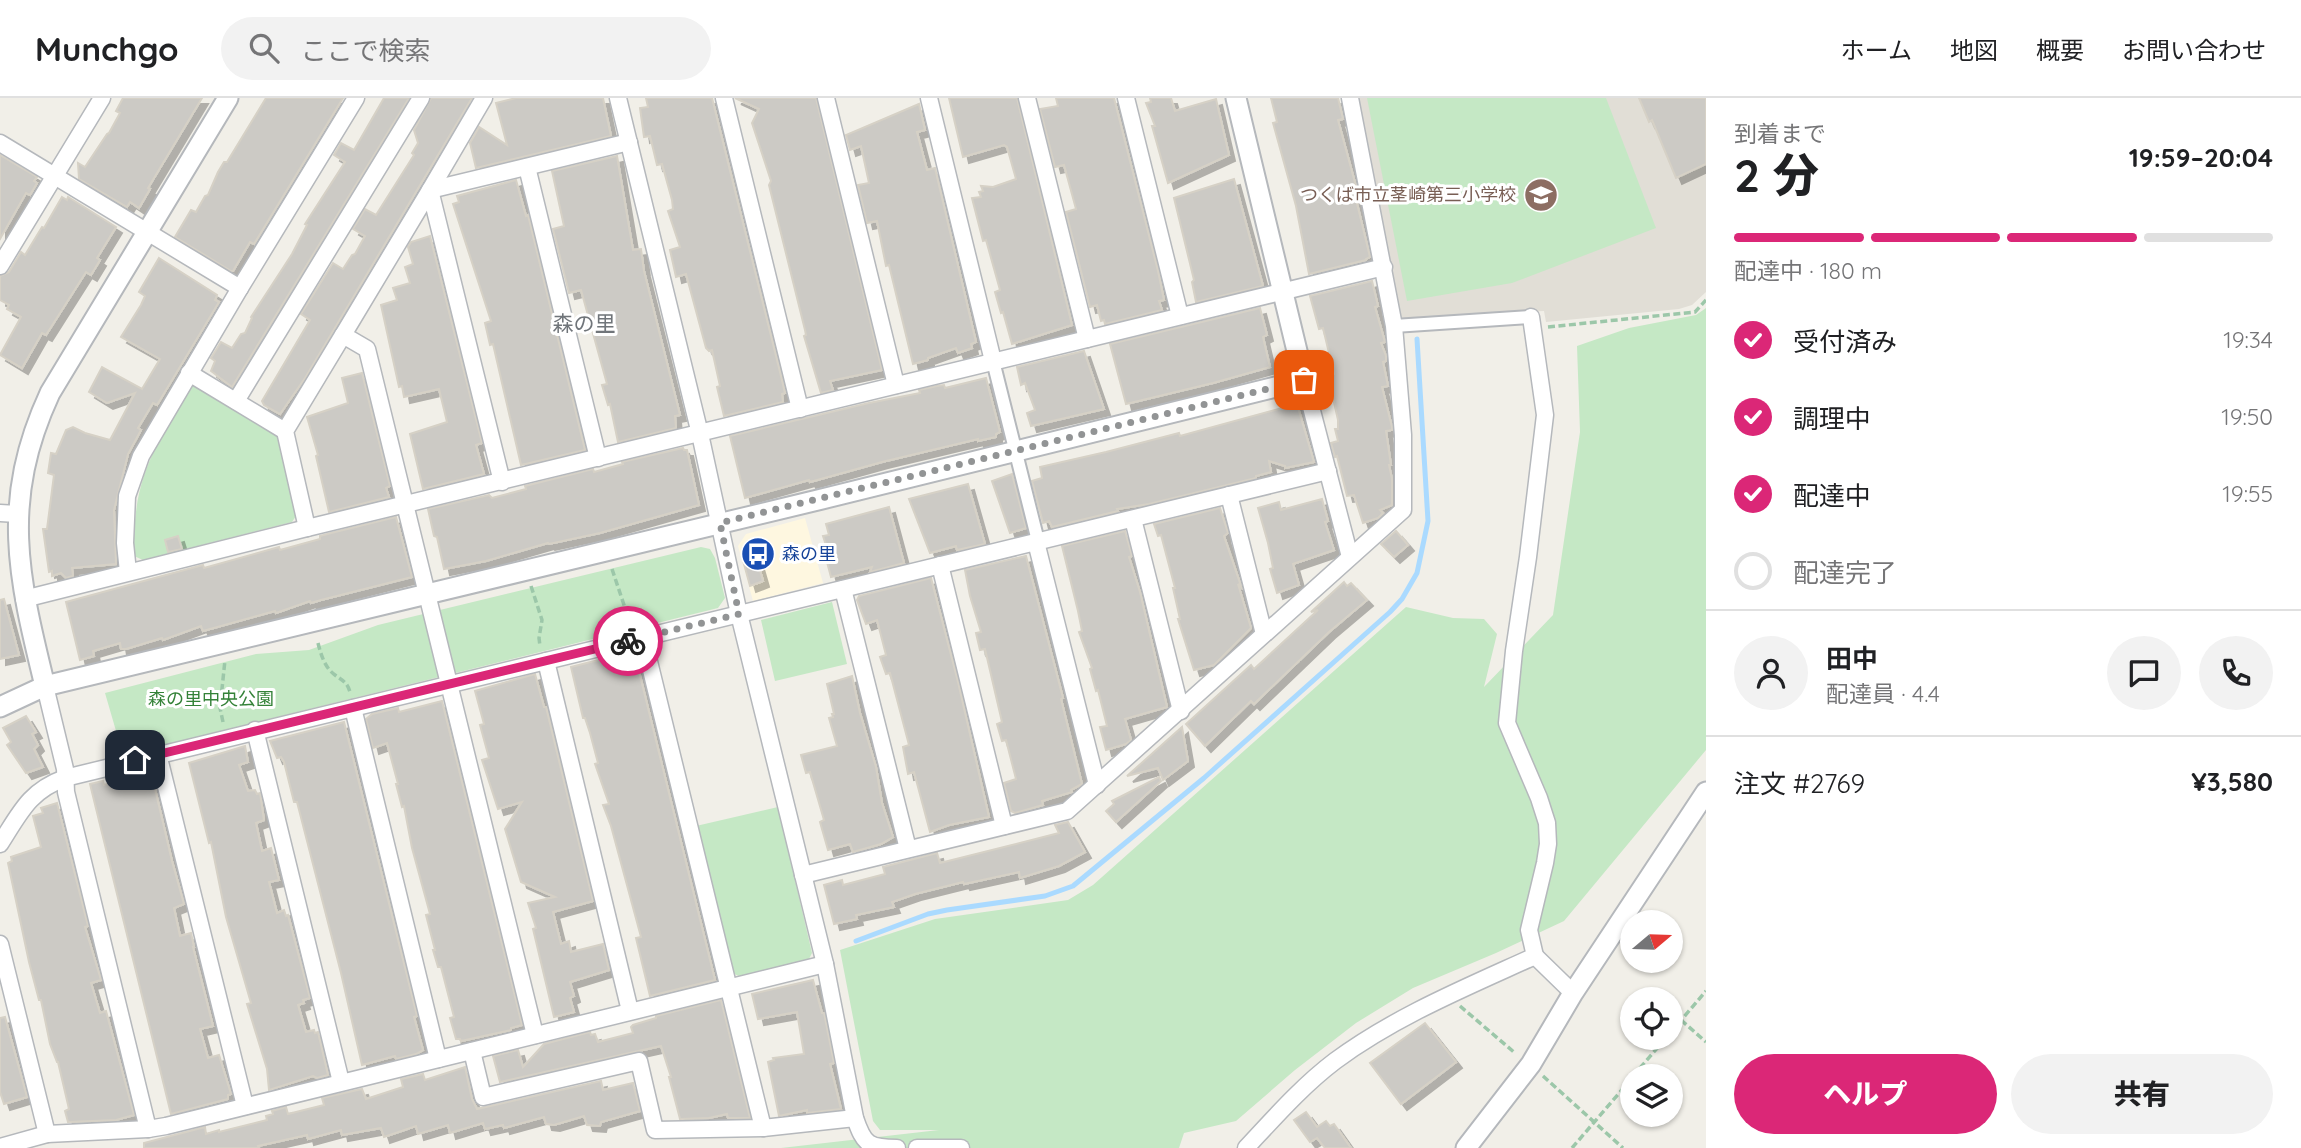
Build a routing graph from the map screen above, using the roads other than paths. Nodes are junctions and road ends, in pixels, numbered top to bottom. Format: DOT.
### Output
graph roads {
  1 [pos="102,98"];
  2 [pos="228,98"];
  3 [pos="356,98"];
  4 [pos="421,98"];
  5 [pos="484,98"];
  6 [pos="618,98"];
  7 [pos="724,98"];
  8 [pos="826,98"];
  9 [pos="929,98"];
  10 [pos="1027,98"];
  11 [pos="1126,98"];
  12 [pos="1236,98"];
  13 [pos="1350,98"];
  14 [pos="629,142"];
  15 [pos="0,143"];
  16 [pos="527,167"];
  17 [pos="55,177"];
  18 [pos="430,190"];
  19 [pos="146,231"];
  20 [pos="0,266"];
  21 [pos="1384,267"];
  22 [pos="240,288"];
  23 [pos="1283,292"];
  24 [pos="1180,316"];
  25 [pos="1531,323"];
  26 [pos="1394,326"];
  27 [pos="343,335"];
  28 [pos="1087,339"];
  29 [pos="993,361"];
  30 [pos="189,373"];
  31 [pos="1304,380"];
  32 [pos="896,385"];
  33 [pos="236,401"];
  34 [pos="800,409"];
  35 [pos="285,431"];
  36 [pos="700,434"];
  37 [pos="1014,451"];
  38 [pos="598,458"];
  39 [pos="1328,471"];
  40 [pos="502,482"];
  41 [pos="1229,495"];
  42 [pos="405,505"];
  43 [pos="8,513"];
  44 [pos="1133,519"];
  45 [pos="720,523"];
  46 [pos="307,528"];
  47 [pos="1037,541"];
  48 [pos="1350,557"];
  49 [pos="940,565"];
  50 [pos="128,572"];
  51 [pos="843,589"];
  52 [pos="427,594"];
  53 [pos="24,599"];
  54 [pos="739,614"];
  55 [pos="1264,634"];
  56 [pos="640,638"];
  57 [pos="546,661"];
  58 [pos="449,684"];
  59 [pos="45,686"];
  60 [pos="0,707"];
  61 [pos="351,709"];
  62 [pos="1181,711"];
  63 [pos="255,730"];
  64 [pos="158,754"];
  65 [pos="65,778"];
  66 [pos="1097,785"];
  67 [pos="1706,792"];
  68 [pos="1004,826"];
  69 [pos="0,844"];
  70 [pos="908,849"];
  71 [pos="803,875"];
  72 [pos="0,944"];
  73 [pos="1535,956"];
  74 [pos="825,964"];
  75 [pos="729,988"];
  76 [pos="1573,993"];
  77 [pos="630,1011"];
  78 [pos="535,1035"];
  79 [pos="472,1051"];
  80 [pos="438,1059"];
  81 [pos="341,1082"];
  82 [pos="245,1106"];
  83 [pos="855,1118"];
  84 [pos="763,1128"];
  85 [pos="148,1129"];
  86 [pos="47,1134"];
  87 [pos="0,1147"];
  88 [pos="897,1148"];
  89 [pos="917,1148"];
  90 [pos="961,1148"];
  91 [pos="1246,1148"];
  92 [pos="1466,1148"];
  1 -- 17 [label="street"];
  2 -- 19 [label="street"];
  3 -- 22 [label="street"];
  4 -- 33 [label="street"];
  5 -- 18 [label="street"];
  6 -- 14 [label="street"];
  7 -- 34 [label="street"];
  8 -- 32 [label="street"];
  9 -- 29 [label="street"];
  10 -- 28 [label="street"];
  11 -- 24 [label="street"];
  12 -- 23 [label="street"];
  13 -- 21 [label="street"];
  14 -- 16 [label="street"];
  14 -- 36 [label="street"];
  15 -- 17 [label="street"];
  16 -- 18 [label="street"];
  16 -- 38 [label="street"];
  17 -- 19 [label="street"];
  17 -- 20 [label="street"];
  18 -- 27 [label="street"];
  18 -- 40 [label="street"];
  19 -- 22 [label="street"];
  19 -- 43 [label="street"];
  21 -- 23 [label="street"];
  21 -- 26 [label="street"];
  22 -- 30 [label="street"];
  23 -- 24 [label="street"];
  23 -- 31 [label="street"];
  24 -- 28 [label="street"];
  25 -- 26 [label="street"];
  25 -- 73 [label="street"];
  26 -- 48 [label="street"];
  27 -- 35 [label="street"];
  27 -- 42 [label="street"];
  28 -- 29 [label="street"];
  29 -- 32 [label="street"];
  29 -- 37 [label="street"];
  30 -- 33 [label="street"];
  30 -- 50 [label="street"];
  31 -- 37 [label="street"];
  31 -- 39 [label="street"];
  32 -- 34 [label="street"];
  33 -- 35 [label="street"];
  34 -- 36 [label="street"];
  35 -- 46 [label="street"];
  36 -- 38 [label="street"];
  36 -- 45 [label="street"];
  37 -- 45 [label="street"];
  37 -- 47 [label="street"];
  38 -- 40 [label="street"];
  39 -- 41 [label="street"];
  39 -- 48 [label="street"];
  40 -- 42 [label="street"];
  41 -- 44 [label="street"];
  41 -- 55 [label="street"];
  42 -- 46 [label="street"];
  42 -- 52 [label="street"];
  43 -- 53 [label="street"];
  44 -- 47 [label="street"];
  44 -- 62 [label="street"];
  45 -- 52 [label="street"];
  45 -- 54 [label="street"];
  46 -- 50 [label="street"];
  47 -- 49 [label="street"];
  47 -- 66 [label="street"];
  48 -- 55 [label="street"];
  49 -- 51 [label="street"];
  49 -- 68 [label="street"];
  50 -- 53 [label="street"];
  51 -- 54 [label="street"];
  51 -- 70 [label="street"];
  52 -- 58 [label="street"];
  52 -- 59 [label="street"];
  53 -- 59 [label="street"];
  54 -- 56 [label="street"];
  54 -- 71 [label="street"];
  55 -- 62 [label="street"];
  56 -- 57 [label="street"];
  56 -- 75 [label="street"];
  57 -- 58 [label="street"];
  57 -- 77 [label="street"];
  58 -- 61 [label="street"];
  58 -- 78 [label="street"];
  59 -- 60 [label="street"];
  59 -- 65 [label="street"];
  61 -- 63 [label="street"];
  61 -- 80 [label="street"];
  62 -- 66 [label="street"];
  63 -- 64 [label="street"];
  63 -- 81 [label="street"];
  64 -- 65 [label="street"];
  64 -- 82 [label="street"];
  65 -- 69 [label="street"];
  65 -- 85 [label="street"];
  66 -- 68 [label="street"];
  67 -- 76 [label="street"];
  68 -- 70 [label="street"];
  70 -- 71 [label="street"];
  71 -- 74 [label="street"];
  72 -- 86 [label="street"];
  73 -- 76 [label="street"];
  73 -- 91 [label="street"];
  74 -- 75 [label="street"];
  74 -- 83 [label="street"];
  75 -- 77 [label="street"];
  75 -- 84 [label="street"];
  76 -- 92 [label="street"];
  77 -- 78 [label="street"];
  78 -- 79 [label="street"];
  79 -- 80 [label="street"];
  79 -- 84 [label="street"];
  80 -- 81 [label="street"];
  81 -- 82 [label="street"];
  82 -- 85 [label="street"];
  83 -- 84 [label="street"];
  83 -- 88 [label="street"];
  85 -- 86 [label="street"];
  86 -- 87 [label="street"];
  89 -- 90 [label="street"];
}
